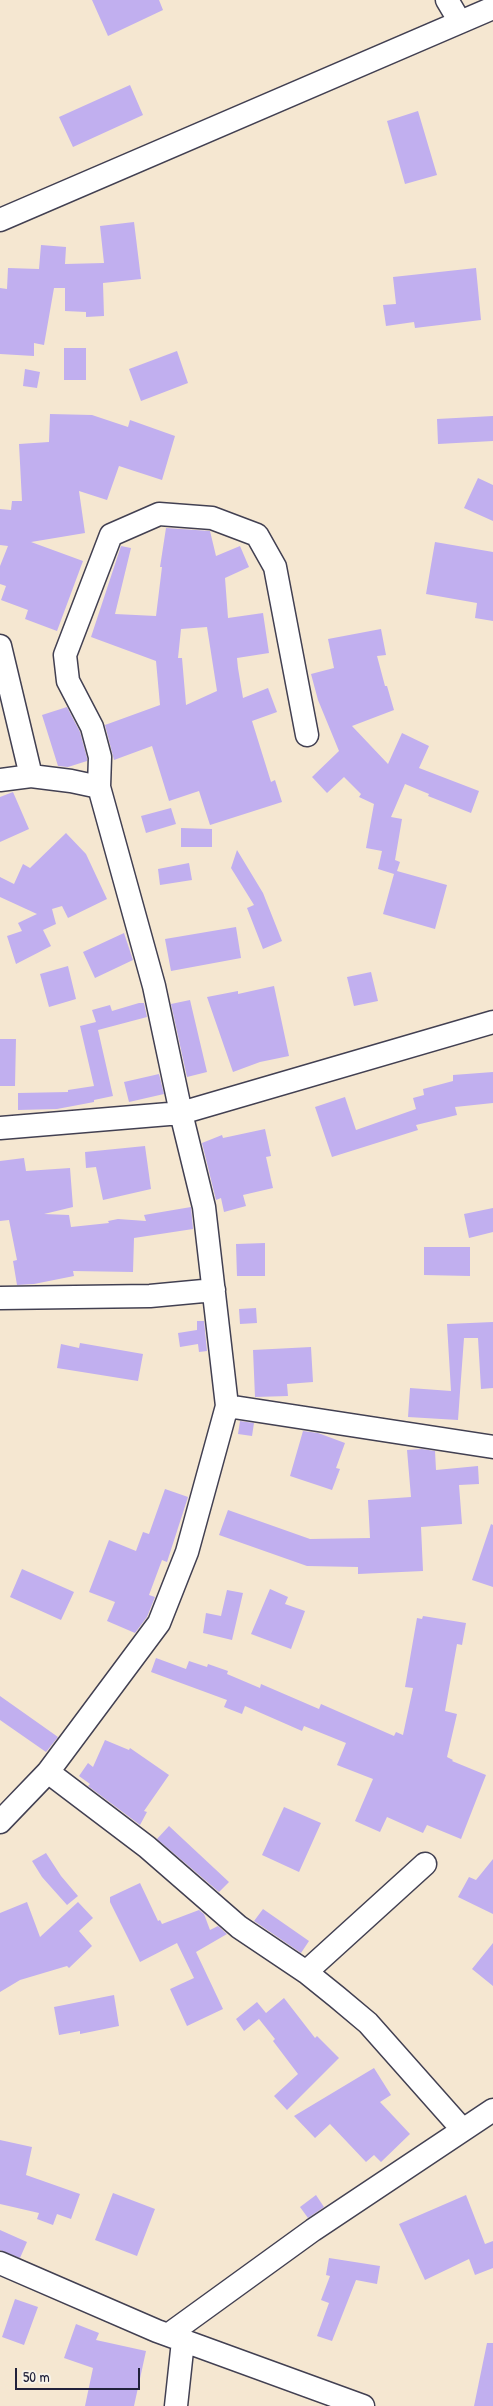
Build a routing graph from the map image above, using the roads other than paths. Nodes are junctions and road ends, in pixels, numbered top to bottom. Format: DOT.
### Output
graph roads {
  1 [pos="447,0"];
  2 [pos="493,8"];
  3 [pos="460,22"];
  4 [pos="0,220"];
  5 [pos="0,646"];
  6 [pos="307,735"];
  7 [pos="31,776"];
  8 [pos="0,780"];
  9 [pos="98,787"];
  10 [pos="493,1022"];
  11 [pos="181,1113"];
  12 [pos="0,1128"];
  13 [pos="214,1290"];
  14 [pos="0,1298"];
  15 [pos="227,1406"];
  16 [pos="493,1448"];
  17 [pos="48,1772"];
  18 [pos="0,1822"];
  19 [pos="425,1864"];
  20 [pos="306,1972"];
  21 [pos="493,2110"];
  22 [pos="462,2129"];
  23 [pos="0,2263"];
  24 [pos="176,2338"];
  25 [pos="176,2406"];
  26 [pos="362,2406"];
  1 -- 3 [label="street"];
  2 -- 3 [label="street"];
  3 -- 4 [label="street"];
  5 -- 7 [label="street"];
  6 -- 9 [label="street"];
  7 -- 8 [label="street"];
  7 -- 9 [label="street"];
  9 -- 11 [label="street"];
  10 -- 11 [label="street"];
  11 -- 12 [label="street"];
  11 -- 13 [label="street"];
  13 -- 14 [label="street"];
  13 -- 15 [label="street"];
  15 -- 16 [label="street"];
  15 -- 17 [label="street"];
  17 -- 18 [label="street"];
  17 -- 20 [label="street"];
  19 -- 20 [label="street"];
  20 -- 22 [label="street"];
  21 -- 22 [label="street"];
  22 -- 24 [label="street"];
  23 -- 24 [label="street"];
  24 -- 25 [label="street"];
  24 -- 26 [label="street"];
}
